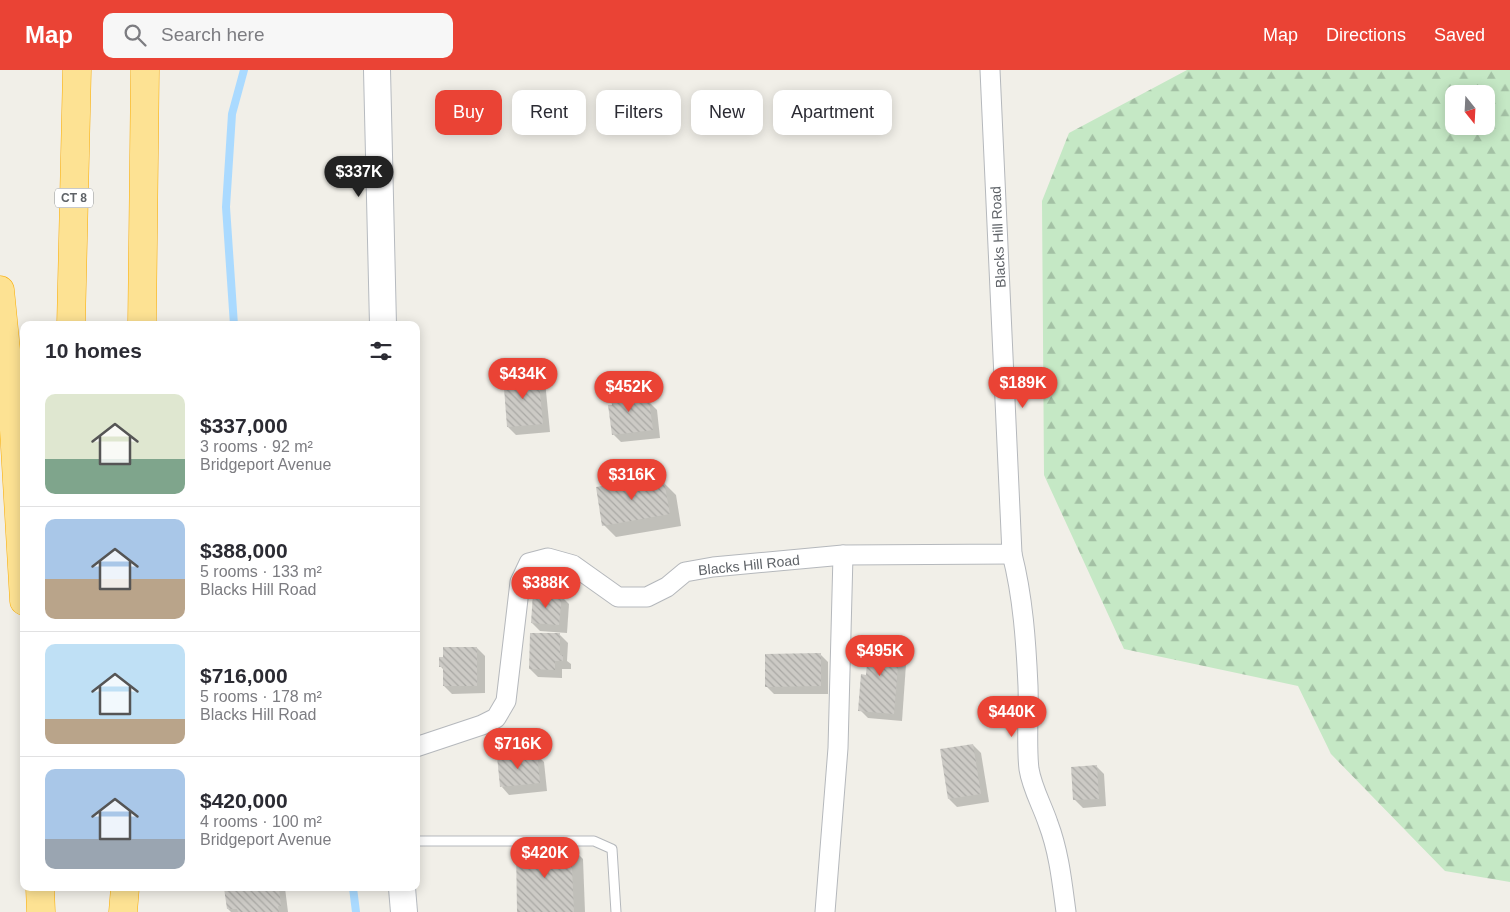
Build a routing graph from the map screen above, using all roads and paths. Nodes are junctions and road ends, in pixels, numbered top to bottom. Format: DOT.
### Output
graph roads {
  1 [pos="77,70"];
  2 [pos="145,70"];
  3 [pos="377,70"];
  4 [pos="990,70"];
  5 [pos="0,290"];
  6 [pos="71,321"];
  7 [pos="142,321"];
  8 [pos="383,321"];
  9 [pos="20,532"];
  10 [pos="1012,554"];
  11 [pos="844,555"];
  12 [pos="420,746"];
  13 [pos="420,841"];
  14 [pos="40,891"];
  15 [pos="57,891"];
  16 [pos="125,891"];
  17 [pos="402,891"];
  18 [pos="41,912"];
  19 [pos="57,912"];
  20 [pos="123,912"];
  21 [pos="404,912"];
  22 [pos="616,912"];
  23 [pos="825,912"];
  24 [pos="1066,912"];
  1 -- 6 [label="highway, CT 8"];
  2 -- 7 [label="highway"];
  3 -- 8 [label="main road"];
  4 -- 10 [label="street, Blacks Hill Road"];
  5 -- 9 [label="highway"];
  10 -- 11 [label="street, Blacks Hill Road"];
  10 -- 24 [label="street, Blacks Hill Road"];
  11 -- 12 [label="street, Blacks Hill Road"];
  11 -- 23 [label="street"];
  13 -- 22 [label="lane"];
  14 -- 18 [label="highway"];
  15 -- 19 [label="highway"];
  16 -- 20 [label="highway"];
  17 -- 21 [label="main road"];
}
